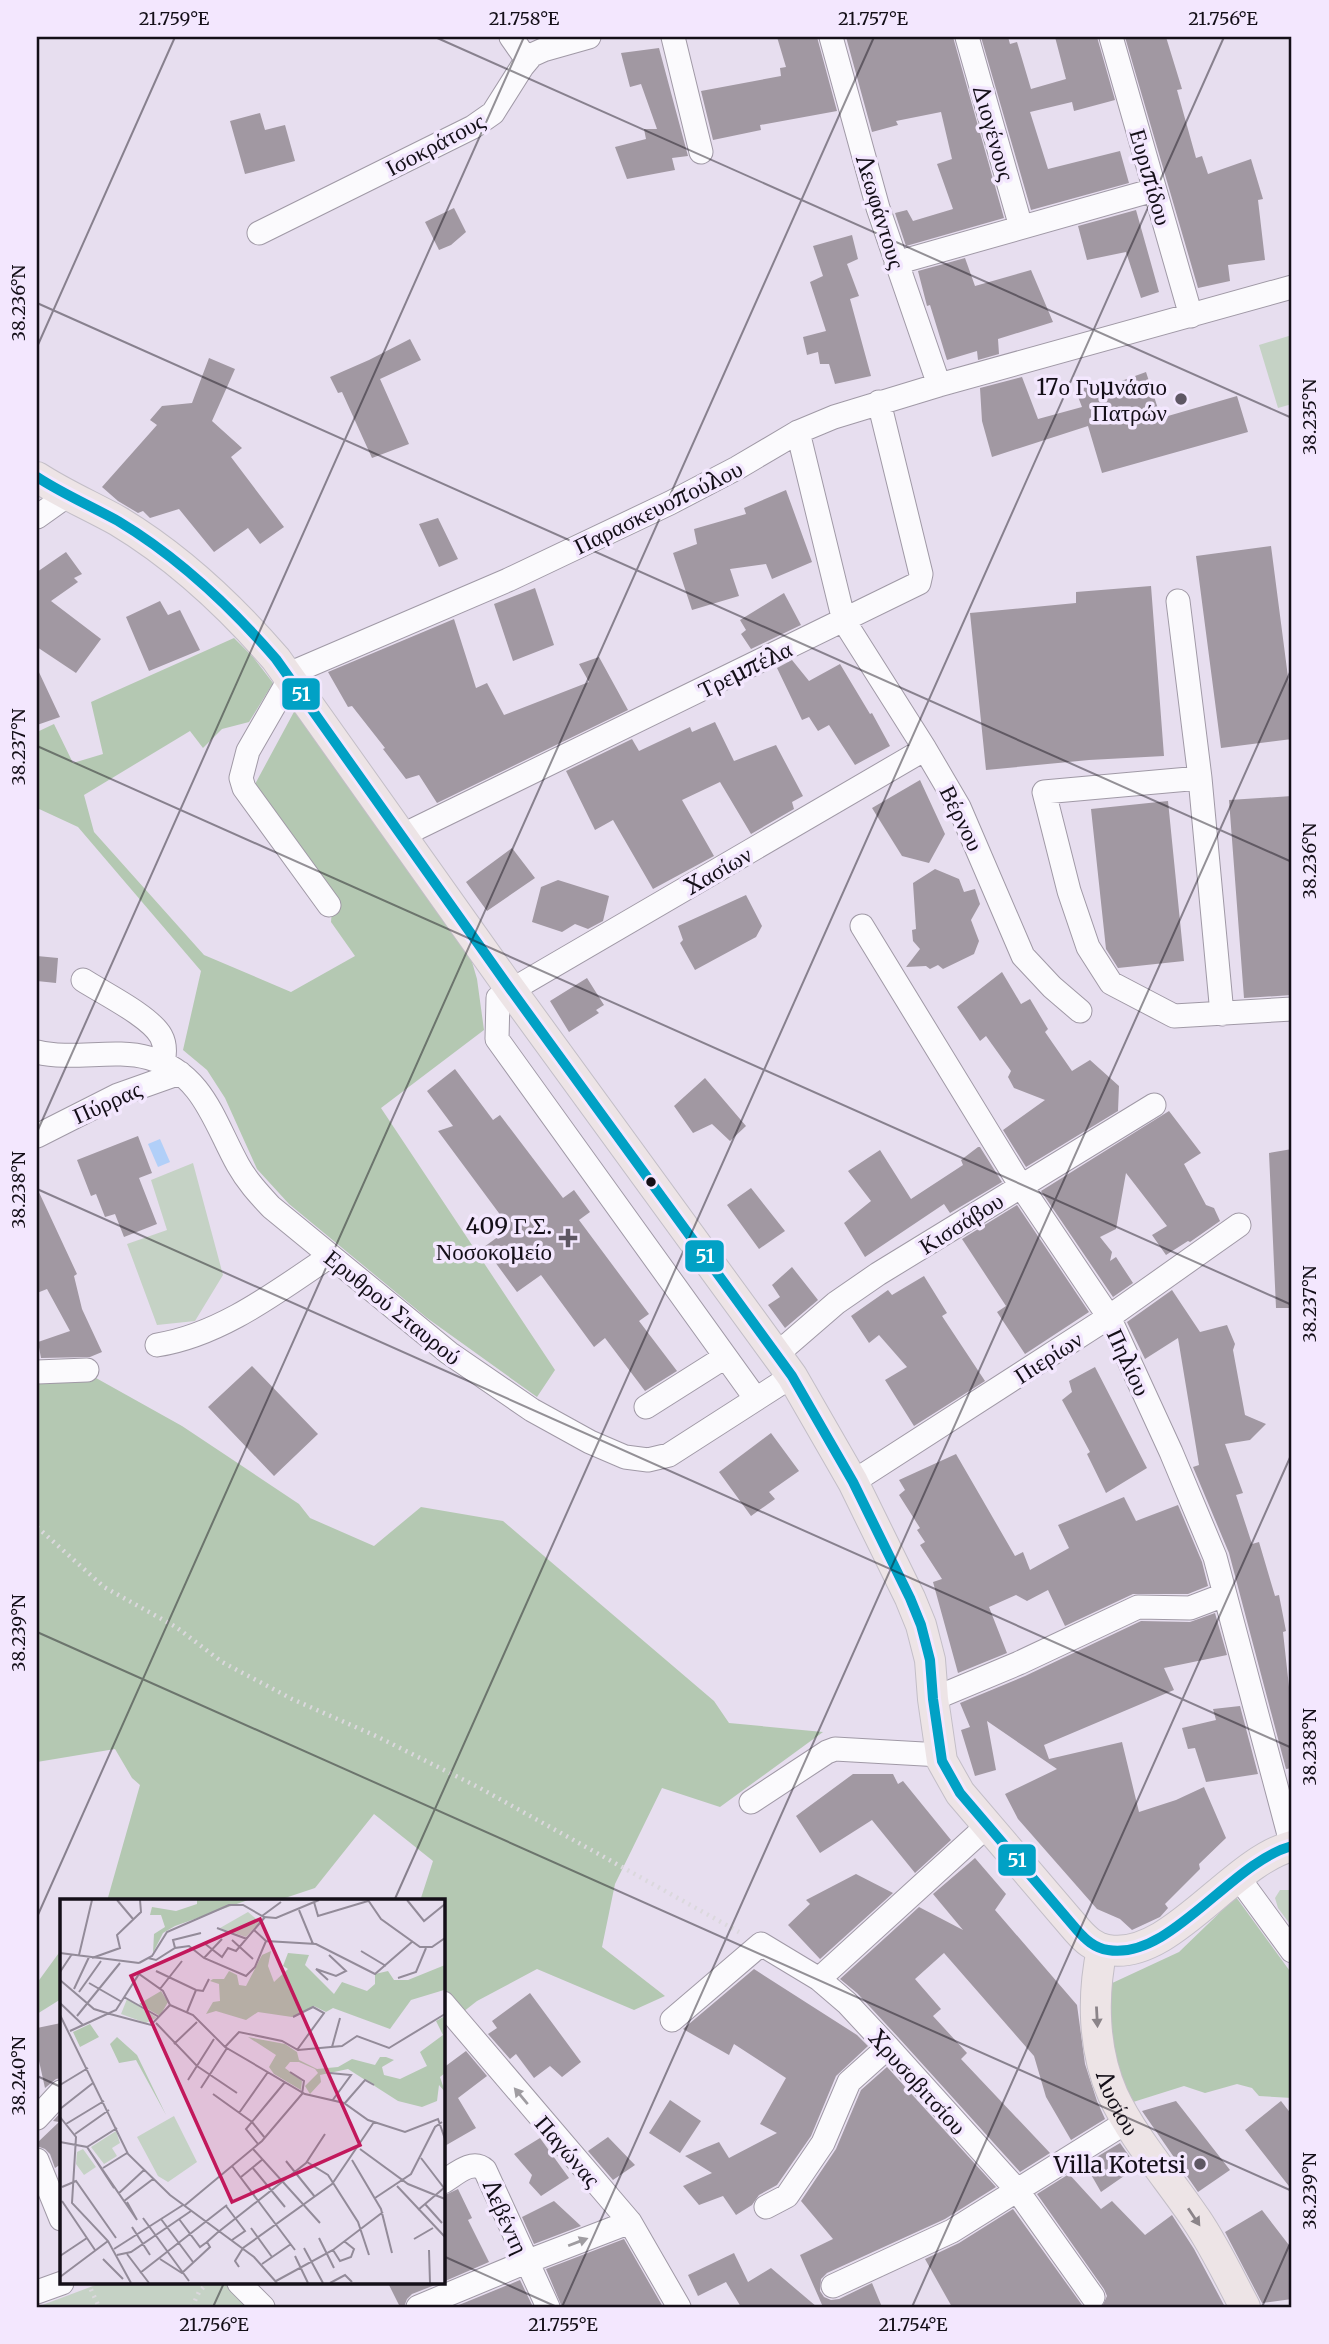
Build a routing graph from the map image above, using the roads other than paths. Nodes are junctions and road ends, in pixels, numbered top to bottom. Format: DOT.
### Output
graph roads {
  1 [pos="511,37"];
  2 [pos="589,37"];
  3 [pos="673,37"];
  4 [pos="831,37"];
  5 [pos="968,37"];
  6 [pos="1111,37"];
  7 [pos="527,60"];
  8 [pos="701,152"];
  9 [pos="1154,190"];
  10 [pos="1021,227"];
  11 [pos="259,233"];
  12 [pos="896,262"];
  13 [pos="1292,287"];
  14 [pos="1191,316"];
  15 [pos="939,385"];
  16 [pos="879,402"];
  17 [pos="797,432"];
  18 [pos="37,477"];
  19 [pos="68,495"];
  20 [pos="37,517"];
  21 [pos="1178,601"];
  22 [pos="844,621"];
  23 [pos="290,678"];
  24 [pos="925,749"];
  25 [pos="1200,778"];
  26 [pos="403,835"];
  27 [pos="329,905"];
  28 [pos="862,926"];
  29 [pos="83,980"];
  30 [pos="511,990"];
  31 [pos="1292,1009"];
  32 [pos="1080,1011"];
  33 [pos="1222,1014"];
  34 [pos="37,1052"];
  35 [pos="171,1068"];
  36 [pos="1154,1105"];
  37 [pos="37,1136"];
  38 [pos="1021,1186"];
  39 [pos="1239,1225"];
  40 [pos="330,1256"];
  41 [pos="1109,1317"];
  42 [pos="157,1345"];
  43 [pos="725,1357"];
  44 [pos="785,1365"];
  45 [pos="87,1370"];
  46 [pos="37,1372"];
  47 [pos="756,1399"];
  48 [pos="646,1407"];
  49 [pos="853,1482"];
  50 [pos="1224,1594"];
  51 [pos="933,1699"];
  52 [pos="941,1755"];
  53 [pos="751,1802"];
  54 [pos="988,1825"];
  55 [pos="1292,1846"];
  56 [pos="1238,1877"];
  57 [pos="1102,1949"];
  58 [pos="1292,1951"];
  59 [pos="819,1979"];
  60 [pos="444,2004"];
  61 [pos="673,2020"];
  62 [pos="888,2047"];
  63 [pos="60,2093"];
  64 [pos="37,2118"];
  65 [pos="1128,2121"];
  66 [pos="37,2160"];
  67 [pos="444,2181"];
  68 [pos="1017,2190"];
  69 [pos="766,2207"];
  70 [pos="60,2217"];
  71 [pos="630,2222"];
  72 [pos="526,2262"];
  73 [pos="60,2284"];
  74 [pos="240,2284"];
  75 [pos="833,2286"];
  76 [pos="37,2292"];
  77 [pos="1093,2298"];
  78 [pos="263,2307"];
  79 [pos="418,2307"];
  80 [pos="548,2307"];
  81 [pos="679,2307"];
  82 [pos="1245,2307"];
  1 -- 7 [label="street"];
  2 -- 7 [label="street"];
  3 -- 8 [label="street"];
  4 -- 12 [label="street, Λεωφάντους"];
  5 -- 10 [label="street, Διογένους"];
  6 -- 9 [label="street, Ευριπίδου"];
  7 -- 11 [label="street, Ισοκράτους"];
  9 -- 10 [label="street"];
  9 -- 14 [label="street, Ευριπίδου"];
  10 -- 12 [label="street"];
  12 -- 15 [label="street, Λεωφάντους"];
  13 -- 14 [label="street, Παρασκευοπούλου"];
  14 -- 15 [label="street, Παρασκευοπούλου"];
  15 -- 16 [label="street, Παρασκευοπούλου"];
  16 -- 17 [label="street, Παρασκευοπούλου"];
  16 -- 22 [label="street, Τρεμπέλα"];
  17 -- 22 [label="street, Βέρνου"];
  17 -- 23 [label="street, Παρασκευοπούλου"];
  18 -- 19 [label="main road"];
  19 -- 20 [label="street"];
  19 -- 23 [label="main road"];
  21 -- 25 [label="street"];
  22 -- 24 [label="street, Βέρνου"];
  22 -- 26 [label="street, Τρεμπέλα"];
  23 -- 26 [label="main road"];
  23 -- 27 [label="street, Παρασκευοπούλου"];
  24 -- 30 [label="street, Χασίων"];
  24 -- 32 [label="street, Βέρνου"];
  25 -- 33 [label="street"];
  25 -- 33 [label="street"];
  26 -- 30 [label="main road"];
  28 -- 38 [label="street, Πηλίου"];
  29 -- 35 [label="street"];
  30 -- 43 [label="street"];
  30 -- 44 [label="main road"];
  31 -- 33 [label="street"];
  34 -- 35 [label="street"];
  35 -- 37 [label="street, Πύρρας"];
  35 -- 40 [label="street, Ερυθρού Σταυρού"];
  36 -- 38 [label="street, Κισσάβου"];
  38 -- 41 [label="street, Πηλίου"];
  38 -- 44 [label="street, Κισσάβου"];
  39 -- 41 [label="street, Πιερίων"];
  40 -- 42 [label="street"];
  40 -- 47 [label="street, Ερυθρού Σταυρού"];
  41 -- 49 [label="street, Πιερίων"];
  41 -- 50 [label="street, Πηλίου"];
  43 -- 47 [label="street"];
  43 -- 48 [label="street"];
  44 -- 47 [label="street, Ερυθρού Σταυρού"];
  44 -- 49 [label="main road"];
  45 -- 46 [label="street"];
  49 -- 51 [label="main road"];
  50 -- 51 [label="street"];
  50 -- 55 [label="street, Πηλίου"];
  51 -- 52 [label="main road"];
  52 -- 53 [label="street"];
  52 -- 54 [label="main road"];
  54 -- 57 [label="main road"];
  54 -- 59 [label="street"];
  55 -- 56 [label="main road"];
  56 -- 57 [label="main road"];
  56 -- 58 [label="street"];
  57 -- 65 [label="main road, Λυσίου, one-way"];
  59 -- 61 [label="street, Χρυσοβιτσίου"];
  59 -- 62 [label="street, Χρυσοβιτσίου"];
  71 -- 60 [label="street, Παγώνας, one-way"];
  62 -- 68 [label="street, Χρυσοβιτσίου"];
  62 -- 69 [label="street"];
  63 -- 64 [label="street"];
  65 -- 68 [label="street"];
  65 -- 82 [label="main road, Λυσίου, one-way"];
  66 -- 70 [label="street"];
  67 -- 72 [label="street, Λεβέντη"];
  68 -- 75 [label="street"];
  68 -- 77 [label="street, Χρυσοβιτσίου"];
  72 -- 71 [label="street, one-way"];
  71 -- 81 [label="street, Παγώνας"];
  72 -- 79 [label="street"];
  72 -- 80 [label="street, Λεβέντη"];
  73 -- 76 [label="street"];
  74 -- 78 [label="street"];
}
